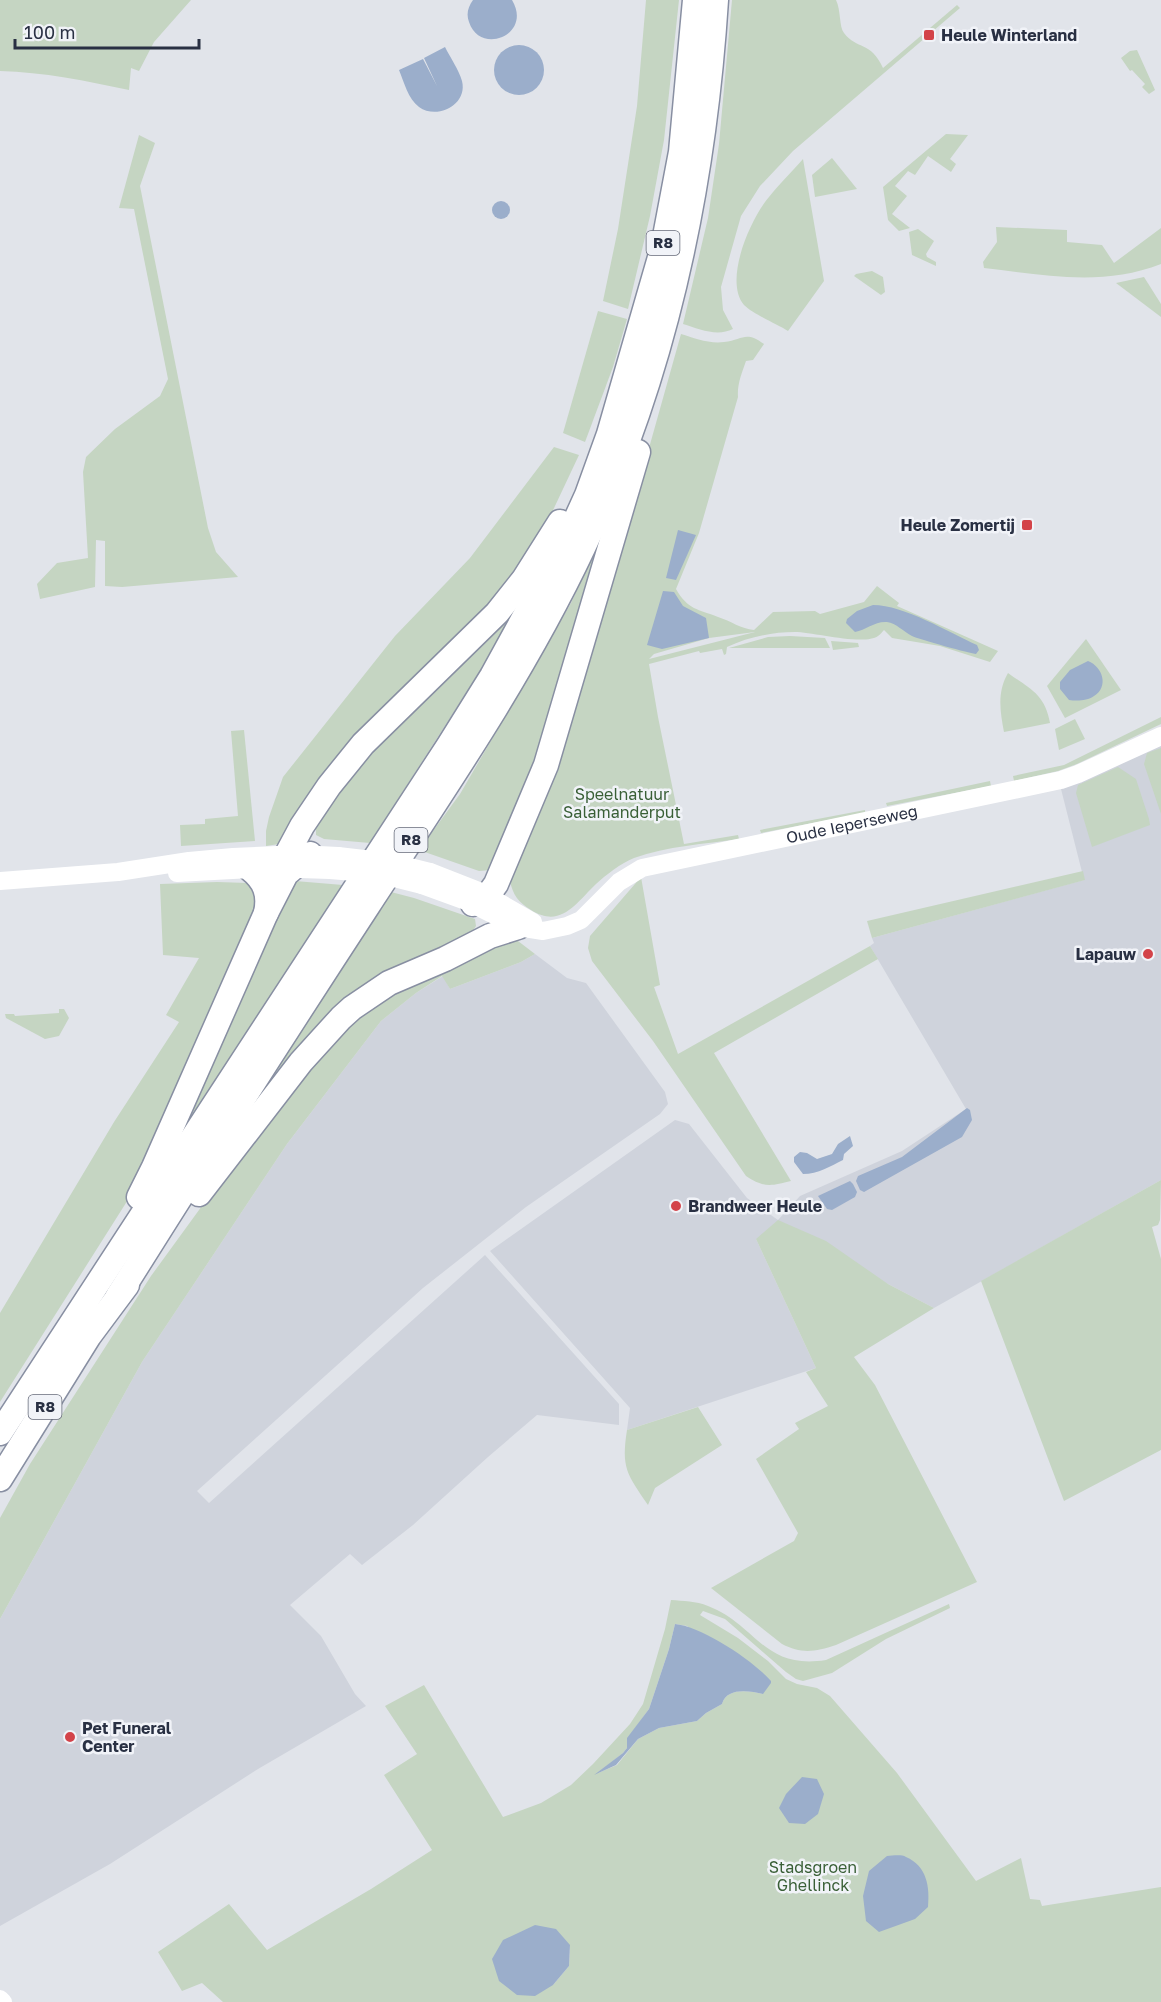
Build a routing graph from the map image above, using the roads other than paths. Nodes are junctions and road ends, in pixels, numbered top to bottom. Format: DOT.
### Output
graph roads {
  1 [pos="695,0"];
  2 [pos="716,0"];
  3 [pos="656,360"];
  4 [pos="609,434"];
  5 [pos="1161,736"];
  6 [pos="312,862"];
  7 [pos="252,864"];
  8 [pos="0,881"];
  9 [pos="481,900"];
  10 [pos="267,913"];
  11 [pos="518,927"];
  12 [pos="555,928"];
  13 [pos="470,946"];
  14 [pos="118,1296"];
  15 [pos="87,1301"];
  16 [pos="0,1433"];
  17 [pos="0,1479"];
  1 -- 4 [label="highway, R8"];
  2 -- 3 [label="highway, R8"];
  3 -- 9 [label="highway"];
  3 -- 14 [label="highway, R8"];
  4 -- 6 [label="highway"];
  4 -- 15 [label="highway, R8"];
  5 -- 12 [label="street, Oude Ieperseweg"];
  6 -- 7 [label="street, Oude Ieperseweg"];
  6 -- 9 [label="street, Oude Ieperseweg, bridge"];
  6 -- 10 [label="highway"];
  7 -- 8 [label="street, Oude Ieperseweg"];
  7 -- 10 [label="highway"];
  9 -- 11 [label="street, Oude Ieperseweg"];
  9 -- 12 [label="street, Oude Ieperseweg"];
  9 -- 13 [label="highway"];
  10 -- 15 [label="highway"];
  11 -- 12 [label="street, Oude Ieperseweg"];
  11 -- 13 [label="highway"];
  13 -- 14 [label="highway"];
  14 -- 17 [label="highway, R8"];
  15 -- 16 [label="highway, R8"];
}
